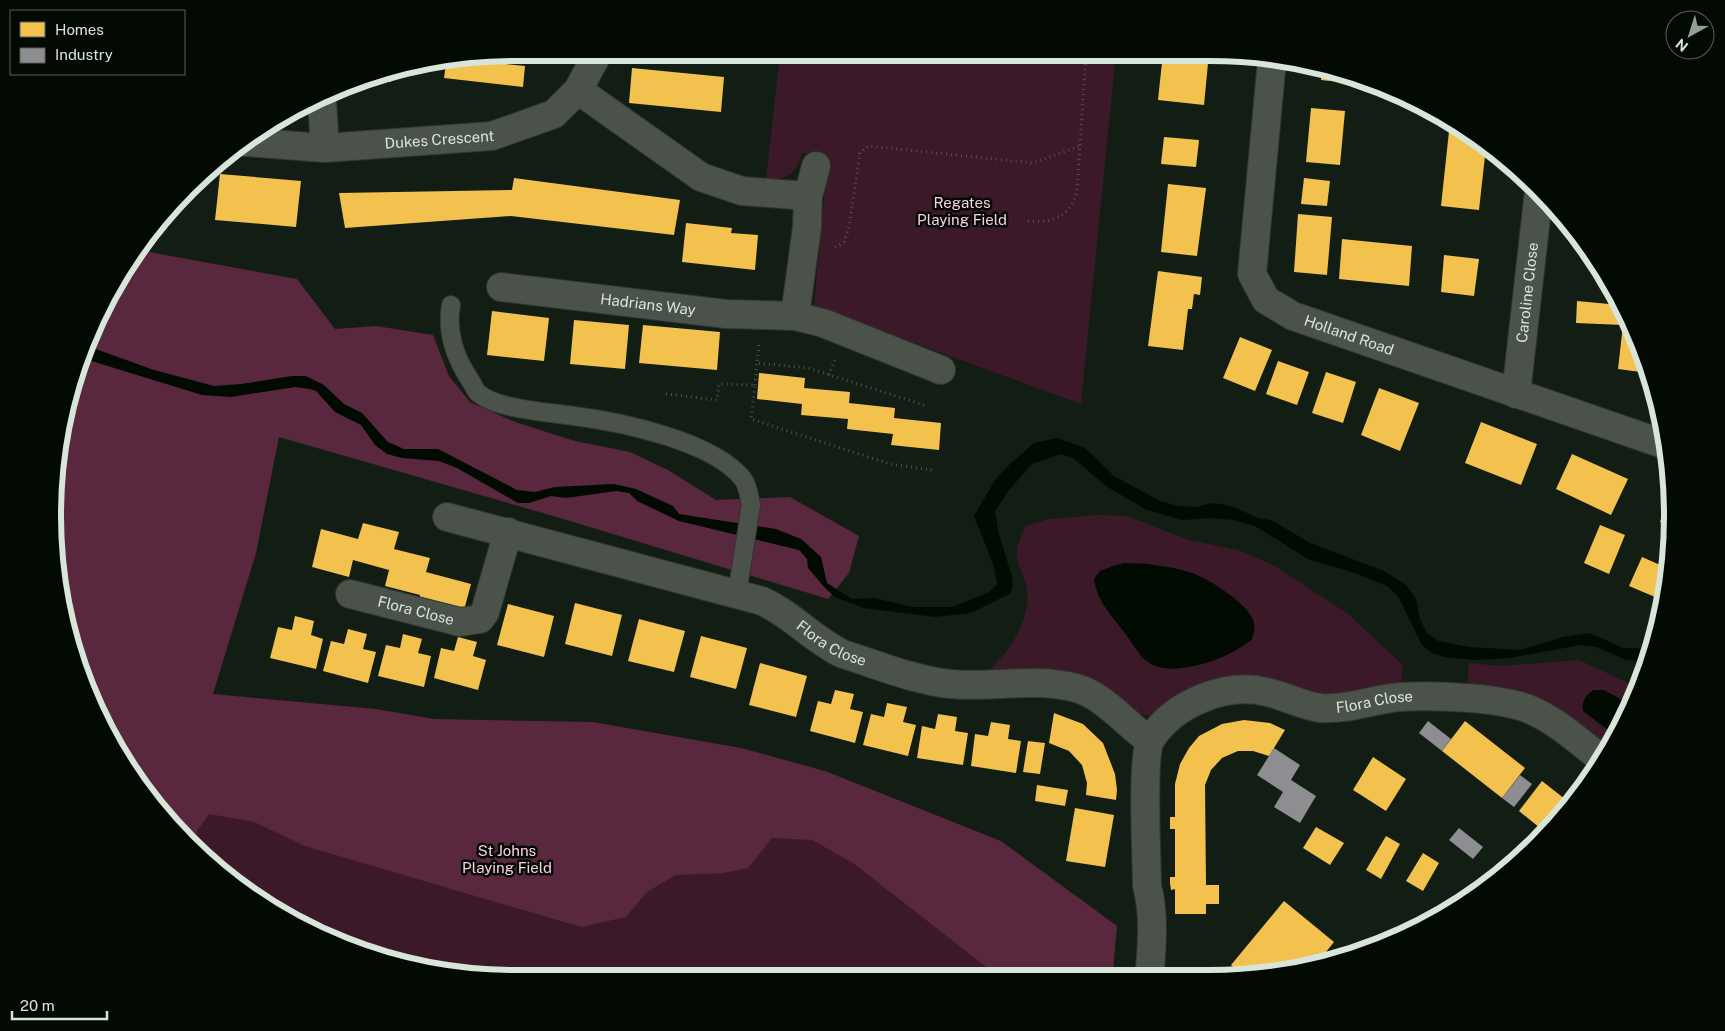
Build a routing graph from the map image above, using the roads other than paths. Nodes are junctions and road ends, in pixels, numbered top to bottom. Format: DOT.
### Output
graph roads {
  1 [pos="594,61"];
  2 [pos="1271,65"];
  3 [pos="578,90"];
  4 [pos="322,105"];
  5 [pos="256,143"];
  6 [pos="325,148"];
  7 [pos="816,166"];
  8 [pos="808,196"];
  9 [pos="1538,201"];
  10 [pos="501,287"];
  11 [pos="451,305"];
  12 [pos="795,316"];
  13 [pos="940,370"];
  14 [pos="1516,394"];
  15 [pos="1658,442"];
  16 [pos="447,517"];
  17 [pos="508,532"];
  18 [pos="350,594"];
  19 [pos="737,594"];
  20 [pos="1150,740"];
  21 [pos="1595,755"];
  22 [pos="1150,970"];
  1 -- 3 [label="street, Dukes Crescent"];
  2 -- 14 [label="street, Holland Road"];
  3 -- 6 [label="street, Dukes Crescent"];
  3 -- 8 [label="street"];
  4 -- 6 [label="street"];
  5 -- 6 [label="street, Dukes Crescent"];
  7 -- 8 [label="street"];
  8 -- 12 [label="street"];
  9 -- 14 [label="street, Caroline Close"];
  10 -- 12 [label="street, Hadrians Way"];
  11 -- 19 [label="lane"];
  12 -- 13 [label="street, Hadrians Way"];
  14 -- 15 [label="street, Holland Road"];
  16 -- 17 [label="street, Flora Close"];
  17 -- 18 [label="street, Flora Close"];
  17 -- 19 [label="street, Flora Close"];
  19 -- 20 [label="street, Flora Close"];
  20 -- 21 [label="street, Flora Close"];
  20 -- 22 [label="street"];
}
